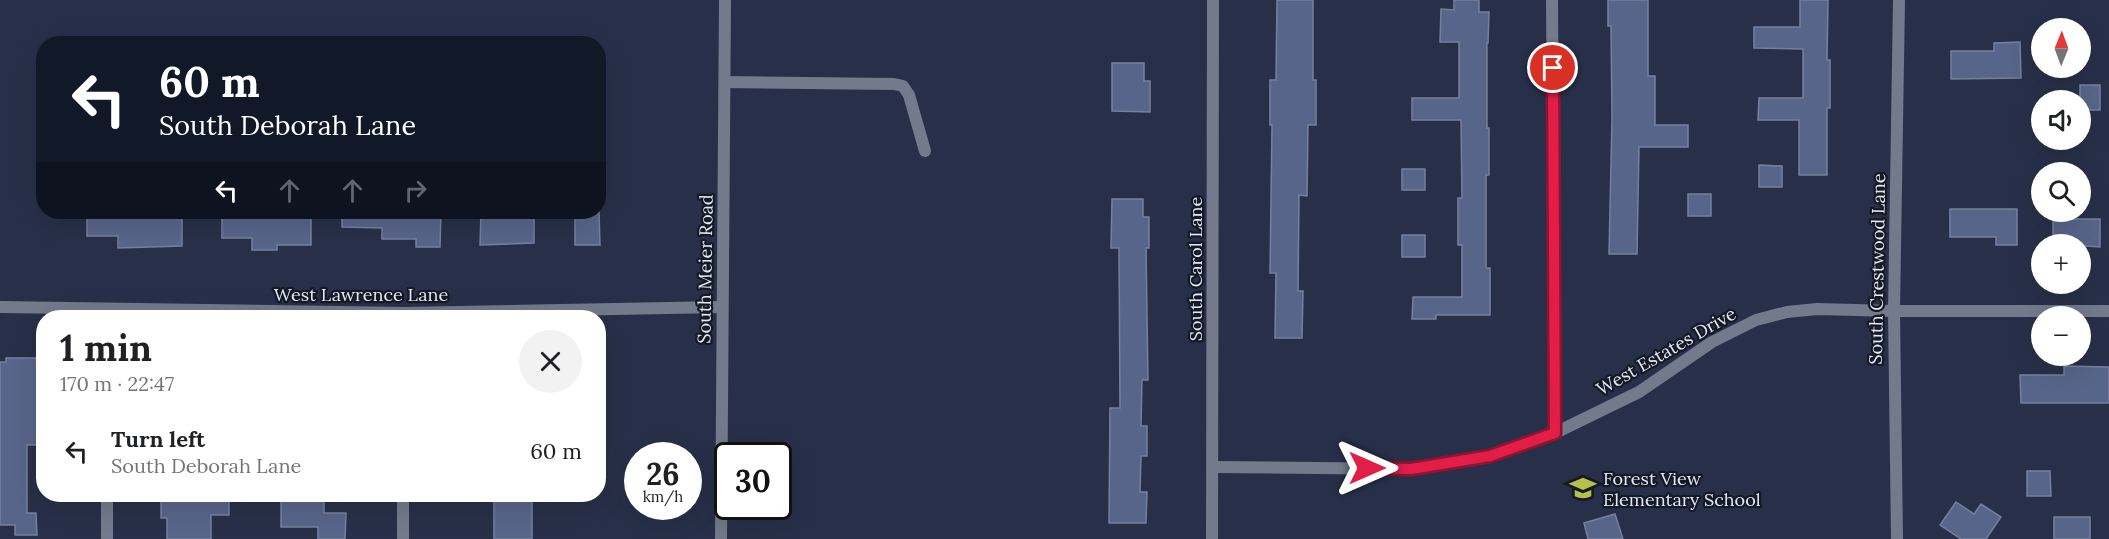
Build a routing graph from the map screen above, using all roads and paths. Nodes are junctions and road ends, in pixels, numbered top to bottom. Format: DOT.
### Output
graph roads {
  1 [pos="725,0"];
  2 [pos="1214,0"];
  3 [pos="1552,0"];
  4 [pos="1899,0"];
  5 [pos="726,82"];
  6 [pos="925,151"];
  7 [pos="0,307"];
  8 [pos="722,307"];
  9 [pos="46,310"];
  10 [pos="603,310"];
  11 [pos="1894,311"];
  12 [pos="2109,311"];
  13 [pos="1555,433"];
  14 [pos="1213,467"];
  15 [pos="107,502"];
  16 [pos="403,502"];
  17 [pos="107,539"];
  18 [pos="403,539"];
  19 [pos="721,539"];
  20 [pos="1212,539"];
  21 [pos="1897,539"];
  1 -- 5 [label="street, South Meier Road"];
  2 -- 14 [label="street, South Carol Lane"];
  3 -- 13 [label="street"];
  4 -- 11 [label="street, South Crestwood Lane"];
  5 -- 6 [label="street"];
  5 -- 8 [label="street, South Meier Road"];
  7 -- 9 [label="street, West Lawrence Lane"];
  8 -- 10 [label="street, West Lawrence Lane"];
  8 -- 19 [label="street, South Meier Road"];
  11 -- 12 [label="street, West Estates Drive"];
  11 -- 13 [label="street, West Estates Drive"];
  11 -- 21 [label="street, South Crestwood Lane"];
  13 -- 14 [label="street, West Estates Drive"];
  14 -- 20 [label="street, South Carol Lane"];
  15 -- 17 [label="street"];
  16 -- 18 [label="street"];
}
